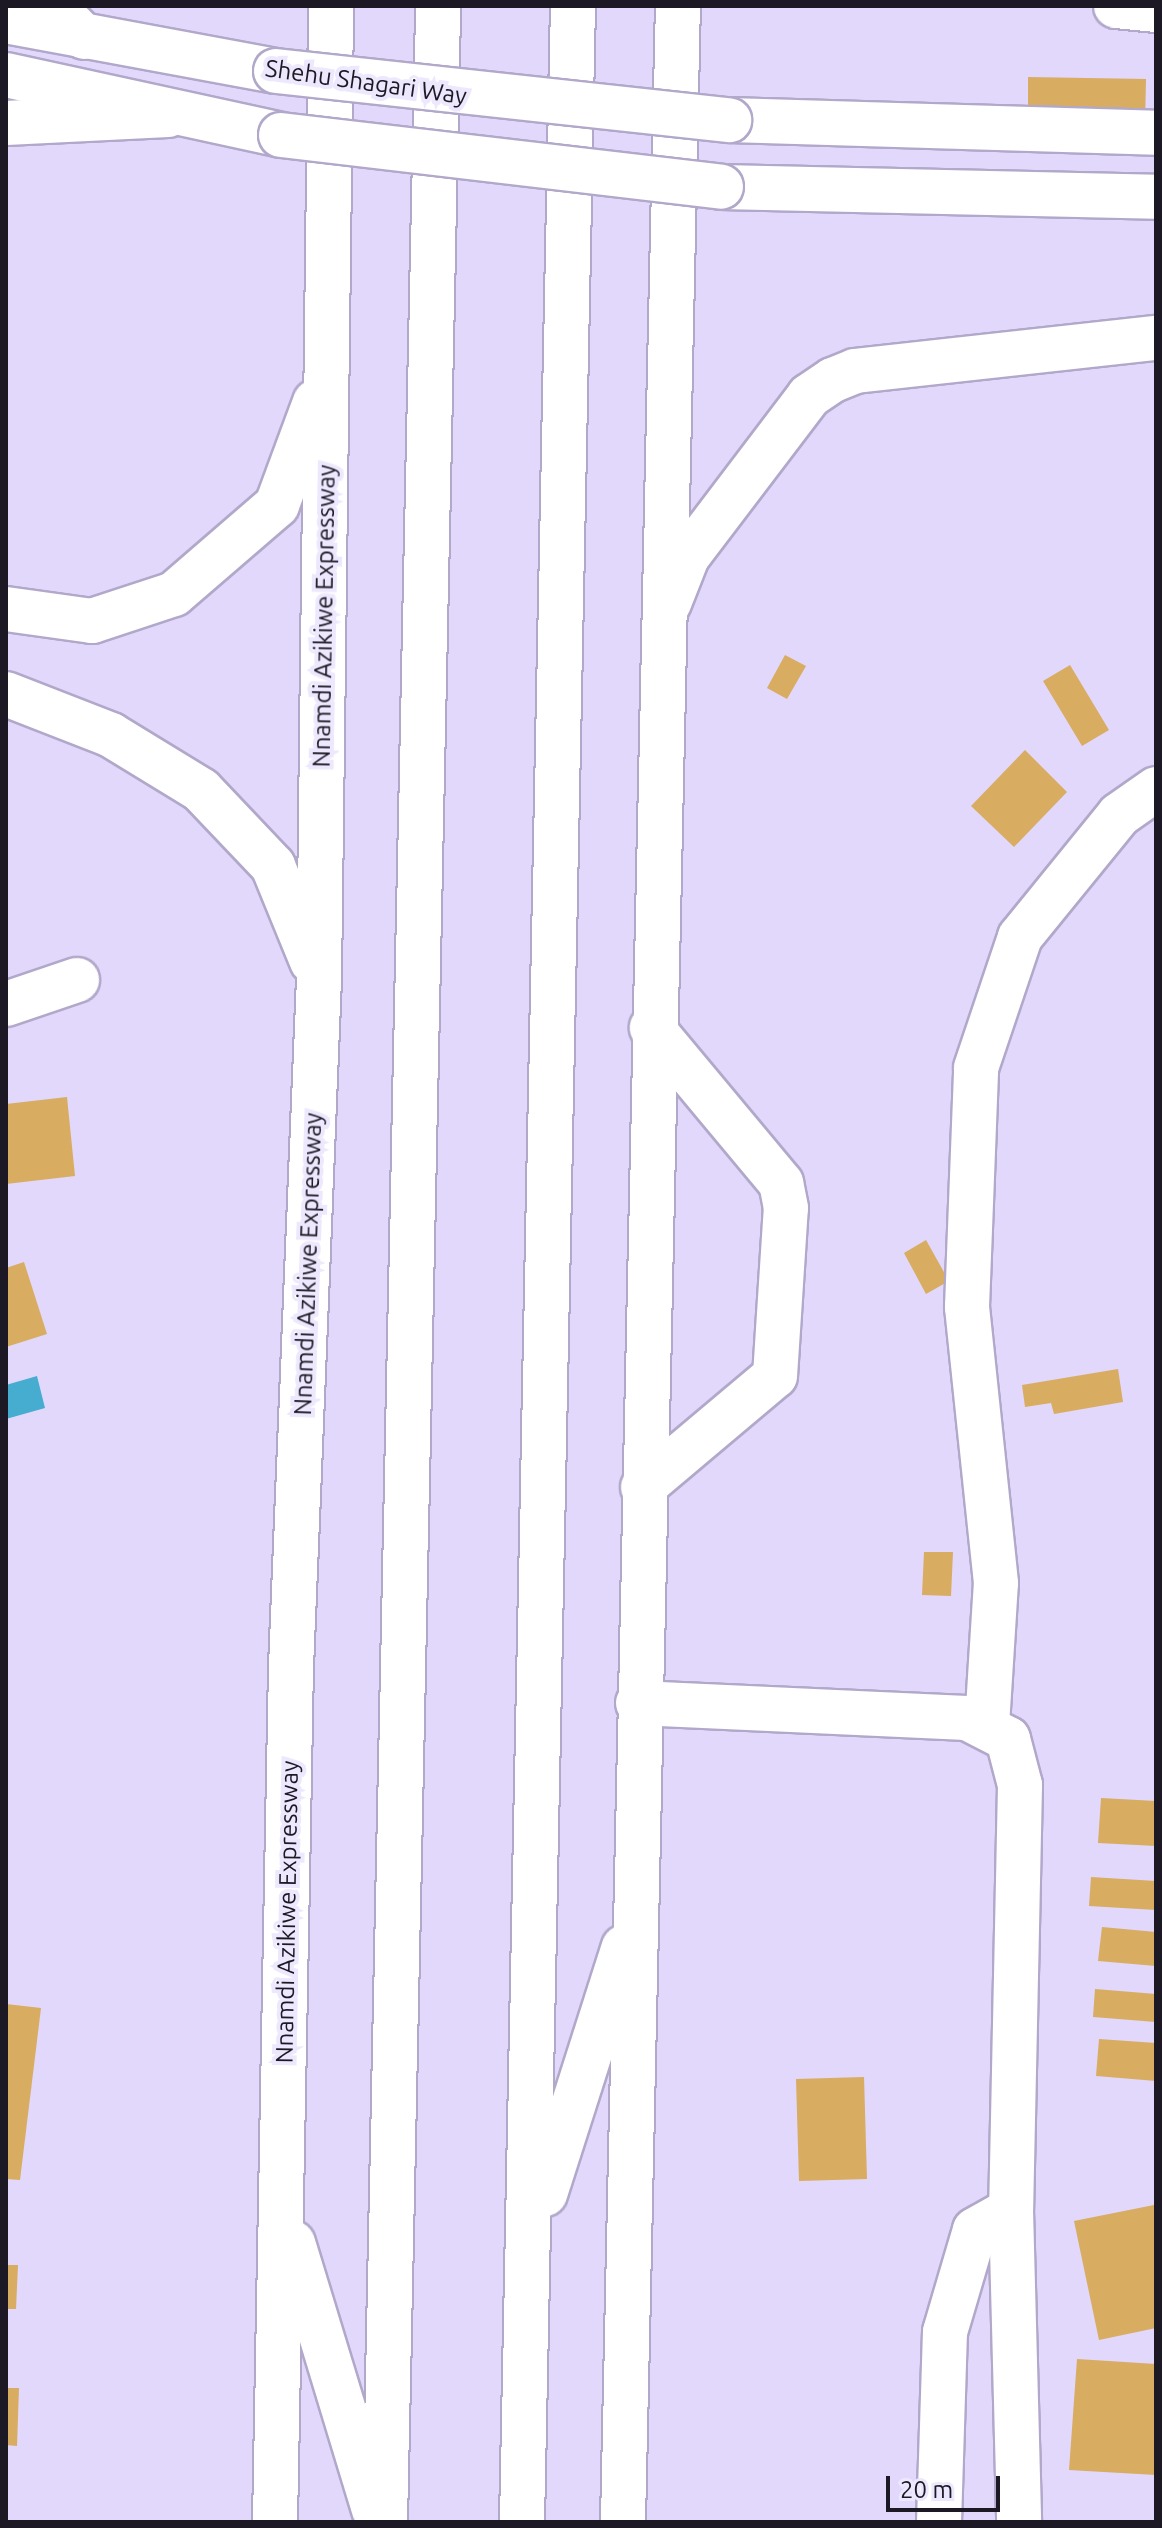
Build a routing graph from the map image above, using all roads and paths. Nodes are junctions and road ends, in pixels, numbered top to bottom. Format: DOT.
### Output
graph roads {
  1 [pos="331,6"];
  2 [pos="438,6"];
  3 [pos="573,6"];
  4 [pos="678,6"];
  5 [pos="1116,6"];
  6 [pos="1156,10"];
  7 [pos="6,21"];
  8 [pos="69,21"];
  9 [pos="6,75"];
  10 [pos="168,115"];
  11 [pos="6,123"];
  12 [pos="1156,133"];
  13 [pos="1156,197"];
  14 [pos="1156,338"];
  15 [pos="327,370"];
  16 [pos="6,609"];
  17 [pos="661,624"];
  18 [pos="6,694"];
  19 [pos="1156,789"];
  20 [pos="77,980"];
  21 [pos="319,980"];
  22 [pos="6,1004"];
  23 [pos="652,1028"];
  24 [pos="643,1487"];
  25 [pos="638,1703"];
  26 [pos="987,1725"];
  27 [pos="640,1897"];
  28 [pos="282,2206"];
  29 [pos="1011,2210"];
  30 [pos="531,2238"];
  31 [pos="275,2522"];
  32 [pos="377,2522"];
  33 [pos="385,2522"];
  34 [pos="522,2522"];
  35 [pos="623,2522"];
  36 [pos="939,2522"];
  37 [pos="1019,2522"];
  1 -- 15 [label="main road, Nnamdi Azikiwe Expressway"];
  2 -- 33 [label="main road"];
  3 -- 30 [label="main road"];
  4 -- 17 [label="main road"];
  5 -- 6 [label="main road"];
  7 -- 8 [label="main road, Shehu Shagari Way"];
  8 -- 12 [label="main road, Shehu Shagari Way, bridge"];
  9 -- 10 [label="main road"];
  10 -- 11 [label="main road"];
  10 -- 13 [label="main road, bridge"];
  14 -- 17 [label="main road"];
  15 -- 16 [label="main road"];
  15 -- 21 [label="main road, Nnamdi Azikiwe Expressway"];
  17 -- 23 [label="main road"];
  18 -- 21 [label="main road"];
  19 -- 26 [label="main road"];
  20 -- 22 [label="main road"];
  21 -- 28 [label="main road, Nnamdi Azikiwe Expressway"];
  23 -- 24 [label="main road"];
  23 -- 24 [label="main road"];
  24 -- 25 [label="main road"];
  25 -- 26 [label="main road"];
  25 -- 27 [label="main road"];
  26 -- 29 [label="main road"];
  27 -- 30 [label="main road"];
  27 -- 35 [label="main road"];
  28 -- 31 [label="main road, Nnamdi Azikiwe Expressway"];
  28 -- 32 [label="main road"];
  29 -- 36 [label="main road"];
  29 -- 37 [label="main road"];
  30 -- 34 [label="main road"];
}
